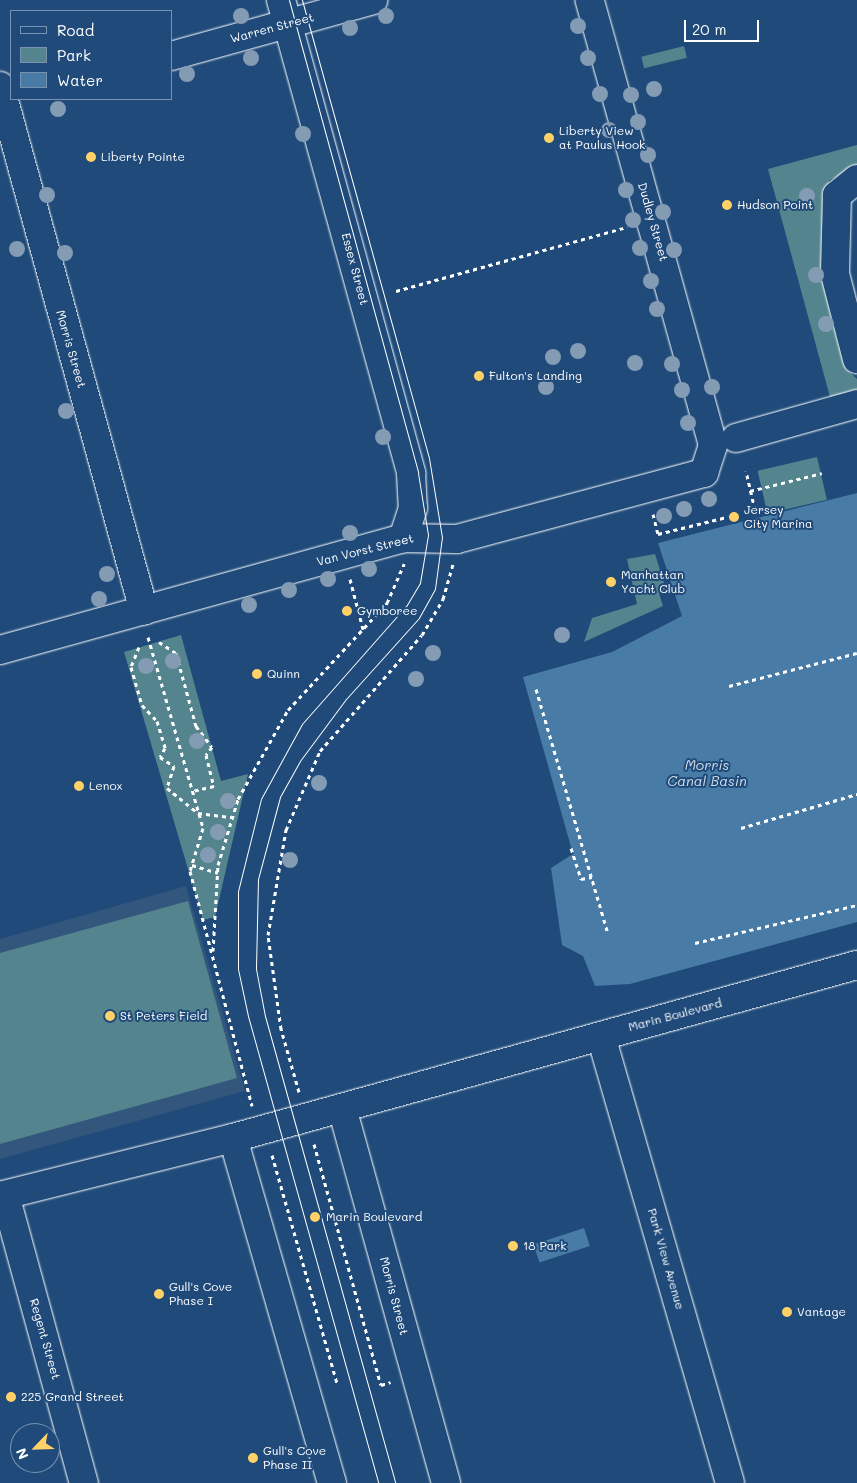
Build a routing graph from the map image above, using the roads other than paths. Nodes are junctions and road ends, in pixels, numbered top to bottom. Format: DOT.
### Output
graph roads {
  1 [pos="373,0"];
  2 [pos="590,0"];
  3 [pos="285,12"];
  4 [pos="172,56"];
  5 [pos="5,97"];
  6 [pos="857,179"];
  7 [pos="857,359"];
  8 [pos="857,404"];
  9 [pos="725,442"];
  10 [pos="404,551"];
  11 [pos="144,611"];
  12 [pos="0,650"];
  13 [pos="857,964"];
  14 [pos="601,1036"];
  15 [pos="342,1108"];
  16 [pos="233,1138"];
  17 [pos="2,1196"];
  18 [pos="84,1483"];
  19 [pos="332,1483"];
  20 [pos="446,1483"];
  21 [pos="730,1483"];
  1 -- 3 [label="street, Warren Street"];
  2 -- 9 [label="street, Dudley Street"];
  3 -- 4 [label="street, Warren Street"];
  3 -- 10 [label="street, Essex Street"];
  5 -- 11 [label="street, Morris Street"];
  6 -- 7 [label="street"];
  8 -- 9 [label="street"];
  9 -- 10 [label="street, Van Vorst Street"];
  10 -- 11 [label="street, Van Vorst Street"];
  11 -- 12 [label="street, Van Vorst Street"];
  13 -- 14 [label="street, Marin Boulevard"];
  14 -- 15 [label="street, Marin Boulevard"];
  14 -- 21 [label="street, Park View Avenue"];
  15 -- 16 [label="street, Marin Boulevard"];
  15 -- 20 [label="street, Morris Street"];
  16 -- 17 [label="street, Marin Boulevard"];
  16 -- 19 [label="street"];
  17 -- 18 [label="street, Regent Street"];
}
